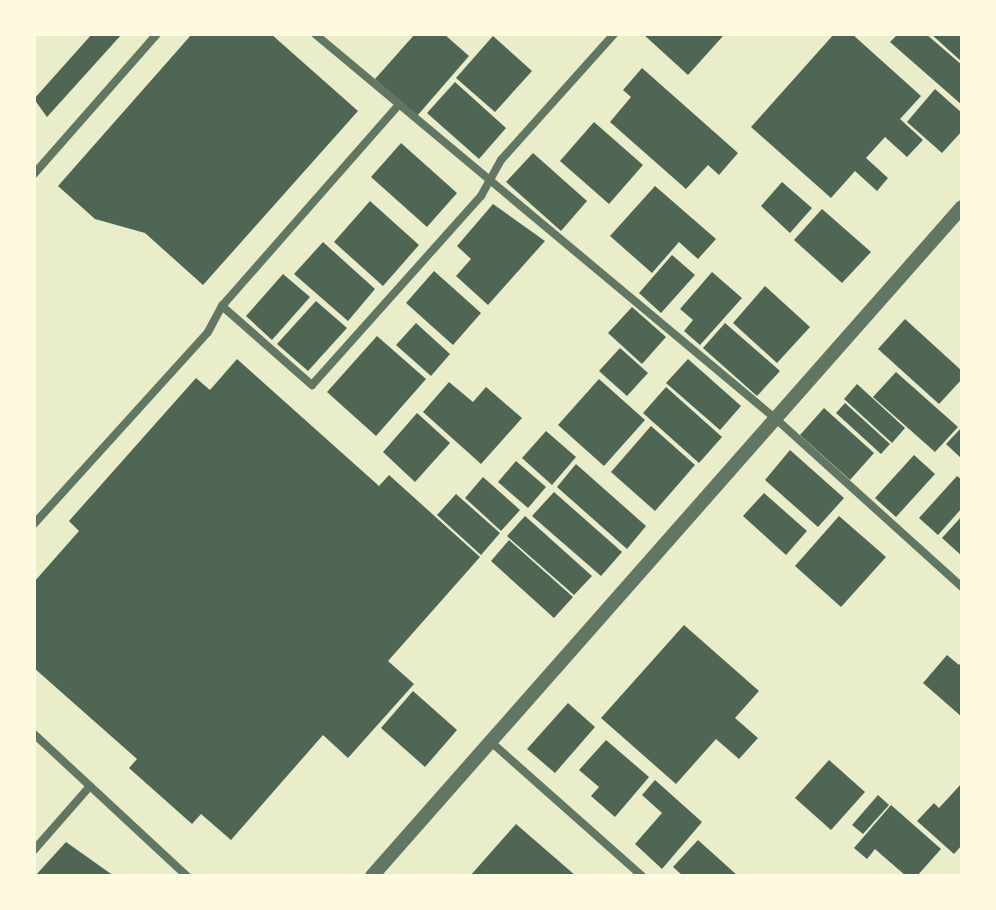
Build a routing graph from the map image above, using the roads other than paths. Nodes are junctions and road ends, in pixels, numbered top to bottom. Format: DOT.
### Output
graph roads {
  1 [pos="157,34"];
  2 [pos="315,34"];
  3 [pos="614,34"];
  4 [pos="398,106"];
  5 [pos="34,174"];
  6 [pos="489,178"];
  7 [pos="962,207"];
  8 [pos="222,306"];
  9 [pos="776,419"];
  10 [pos="34,524"];
  11 [pos="962,587"];
  12 [pos="34,734"];
  13 [pos="491,742"];
  14 [pos="90,786"];
  15 [pos="34,850"];
  16 [pos="187,876"];
  17 [pos="372,876"];
  18 [pos="642,876"];
  1 -- 5 [label="street"];
  2 -- 4 [label="street"];
  3 -- 6 [label="street"];
  4 -- 6 [label="street"];
  4 -- 8 [label="street"];
  6 -- 8 [label="street"];
  6 -- 9 [label="street"];
  7 -- 9 [label="street"];
  8 -- 10 [label="street"];
  9 -- 11 [label="street"];
  9 -- 13 [label="street"];
  12 -- 14 [label="street"];
  13 -- 17 [label="street"];
  13 -- 18 [label="street"];
  14 -- 15 [label="street"];
  14 -- 16 [label="street"];
}
